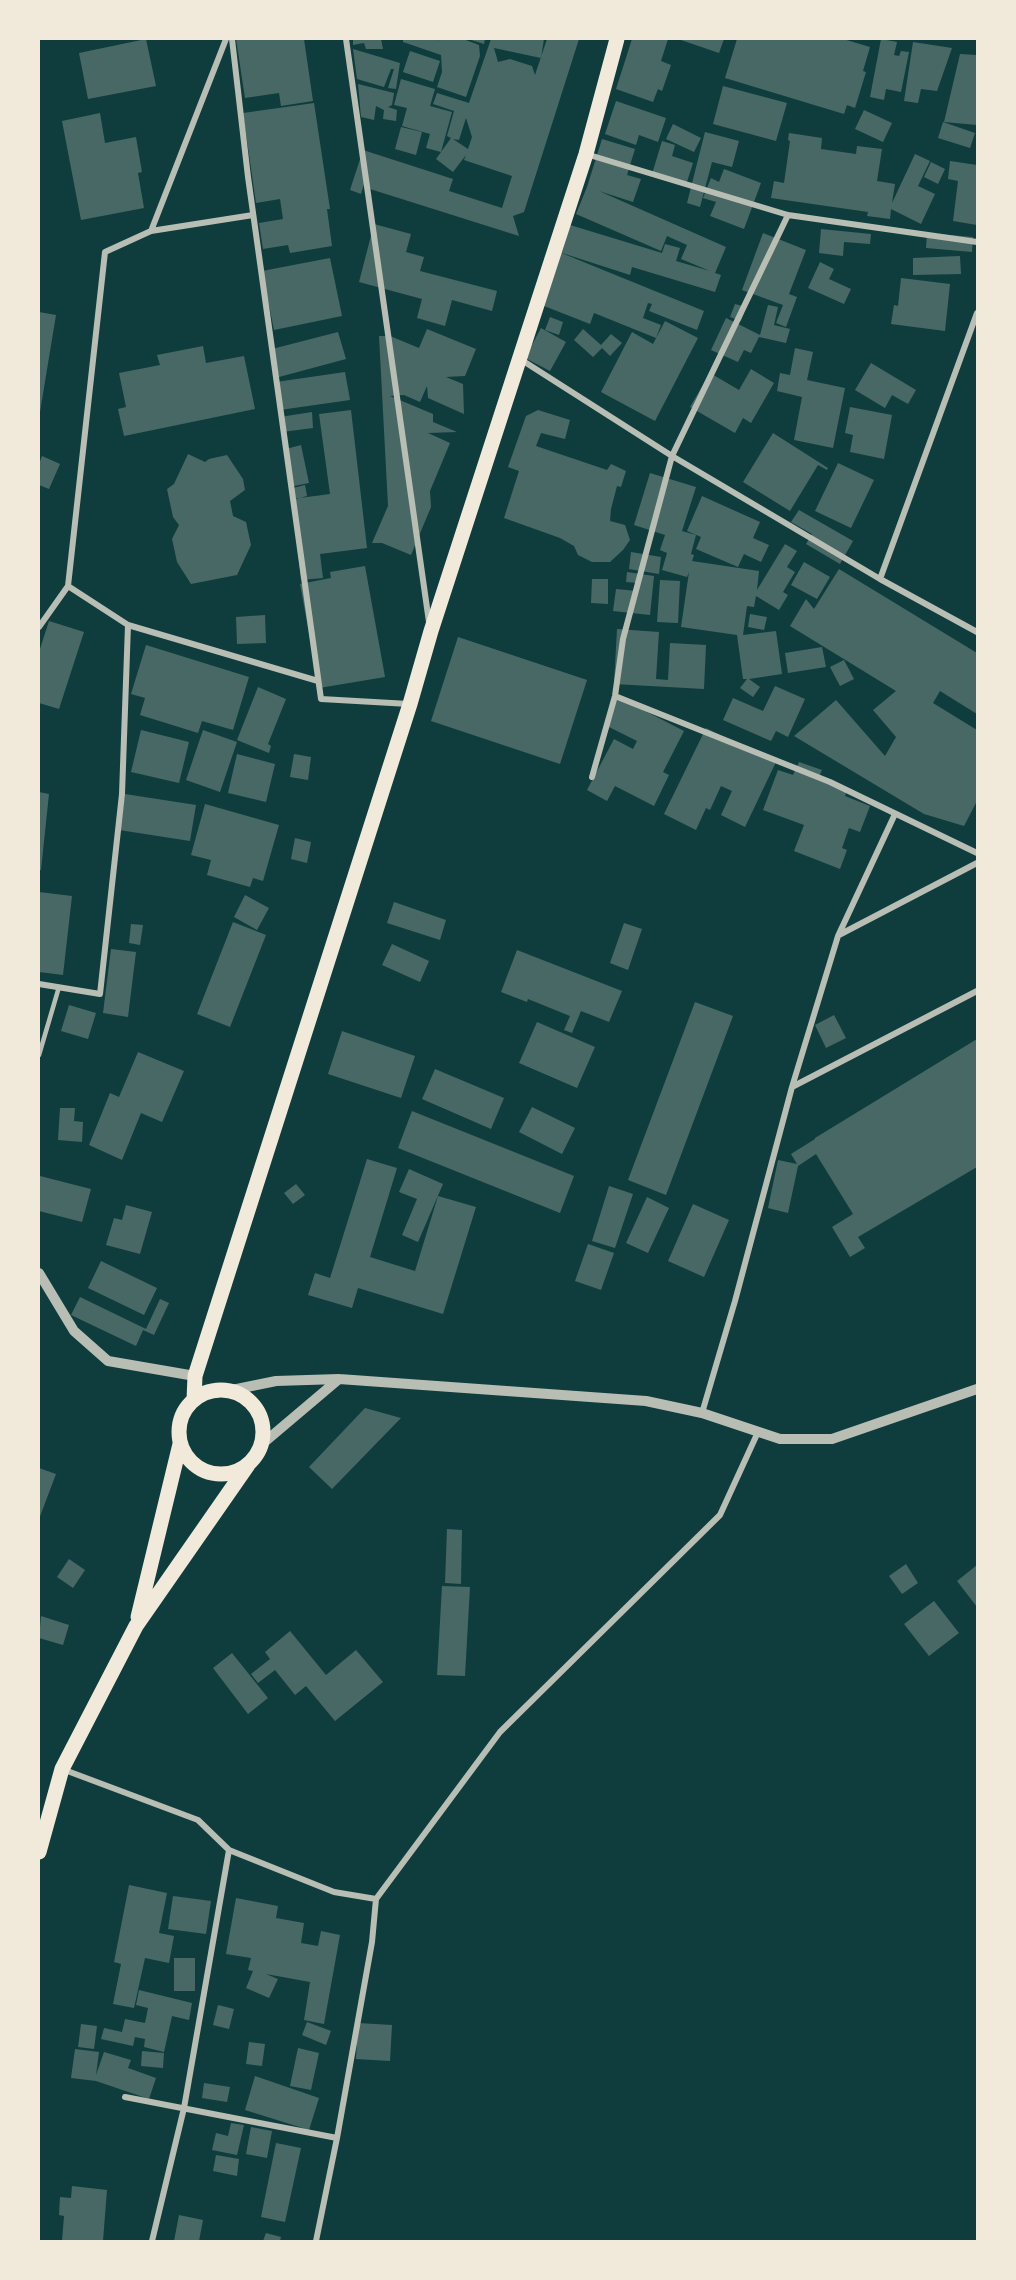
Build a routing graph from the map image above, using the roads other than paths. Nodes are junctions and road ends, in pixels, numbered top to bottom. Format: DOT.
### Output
graph roads {
  1 [pos="226,39"];
  2 [pos="232,39"];
  3 [pos="346,39"];
  4 [pos="617,39"];
  5 [pos="586,154"];
  6 [pos="253,215"];
  7 [pos="789,215"];
  8 [pos="151,231"];
  9 [pos="977,242"];
  10 [pos="977,313"];
  11 [pos="520,359"];
  12 [pos="672,456"];
  13 [pos="880,579"];
  14 [pos="68,586"];
  15 [pos="128,625"];
  16 [pos="39,627"];
  17 [pos="431,631"];
  18 [pos="977,632"];
  19 [pos="318,681"];
  20 [pos="615,696"];
  21 [pos="410,704"];
  22 [pos="592,777"];
  23 [pos="895,814"];
  24 [pos="977,852"];
  25 [pos="977,863"];
  26 [pos="838,936"];
  27 [pos="39,984"];
  28 [pos="59,987"];
  29 [pos="977,991"];
  30 [pos="39,1055"];
  31 [pos="792,1087"];
  32 [pos="39,1274"];
  33 [pos="195,1376"];
  34 [pos="339,1379"];
  35 [pos="977,1389"];
  36 [pos="227,1391"];
  37 [pos="194,1400"];
  38 [pos="702,1413"];
  39 [pos="758,1432"];
  40 [pos="180,1444"];
  41 [pos="261,1445"];
  42 [pos="248,1465"];
  43 [pos="136,1626"];
  44 [pos="62,1769"];
  45 [pos="229,1850"];
  46 [pos="39,1852"];
  47 [pos="376,1899"];
  48 [pos="124,2097"];
  49 [pos="184,2108"];
  50 [pos="337,2138"];
  51 [pos="152,2241"];
  52 [pos="316,2241"];
  1 -- 8 [label="street"];
  2 -- 6 [label="street"];
  3 -- 17 [label="street"];
  4 -- 5 [label="main road"];
  5 -- 7 [label="street"];
  5 -- 11 [label="main road"];
  6 -- 8 [label="street"];
  6 -- 19 [label="street"];
  7 -- 9 [label="street"];
  7 -- 12 [label="street"];
  8 -- 14 [label="street"];
  10 -- 13 [label="street"];
  11 -- 12 [label="street"];
  11 -- 17 [label="main road"];
  12 -- 13 [label="street"];
  12 -- 20 [label="street"];
  13 -- 18 [label="street"];
  14 -- 15 [label="street"];
  14 -- 16 [label="street"];
  15 -- 19 [label="street"];
  15 -- 28 [label="street"];
  17 -- 21 [label="main road"];
  19 -- 21 [label="street"];
  20 -- 22 [label="street"];
  20 -- 23 [label="street"];
  21 -- 33 [label="main road"];
  23 -- 24 [label="street"];
  23 -- 26 [label="street"];
  25 -- 26 [label="street"];
  26 -- 31 [label="street"];
  27 -- 28 [label="street"];
  28 -- 30 [label="lane"];
  29 -- 31 [label="street"];
  31 -- 38 [label="street"];
  32 -- 33 [label="street"];
  33 -- 37 [label="main road"];
  34 -- 36 [label="street"];
  34 -- 38 [label="street"];
  34 -- 41 [label="street"];
  35 -- 39 [label="street"];
  36 -- 37 [label="main road"];
  36 -- 41 [label="main road"];
  37 -- 40 [label="main road"];
  38 -- 39 [label="street"];
  39 -- 47 [label="street"];
  40 -- 42 [label="main road"];
  40 -- 43 [label="main road"];
  41 -- 42 [label="main road"];
  42 -- 43 [label="main road"];
  43 -- 44 [label="main road"];
  44 -- 45 [label="street"];
  44 -- 46 [label="main road"];
  45 -- 47 [label="street"];
  45 -- 49 [label="street"];
  47 -- 50 [label="street"];
  48 -- 49 [label="street"];
  49 -- 50 [label="street"];
  49 -- 51 [label="street"];
  50 -- 52 [label="street"];
}
